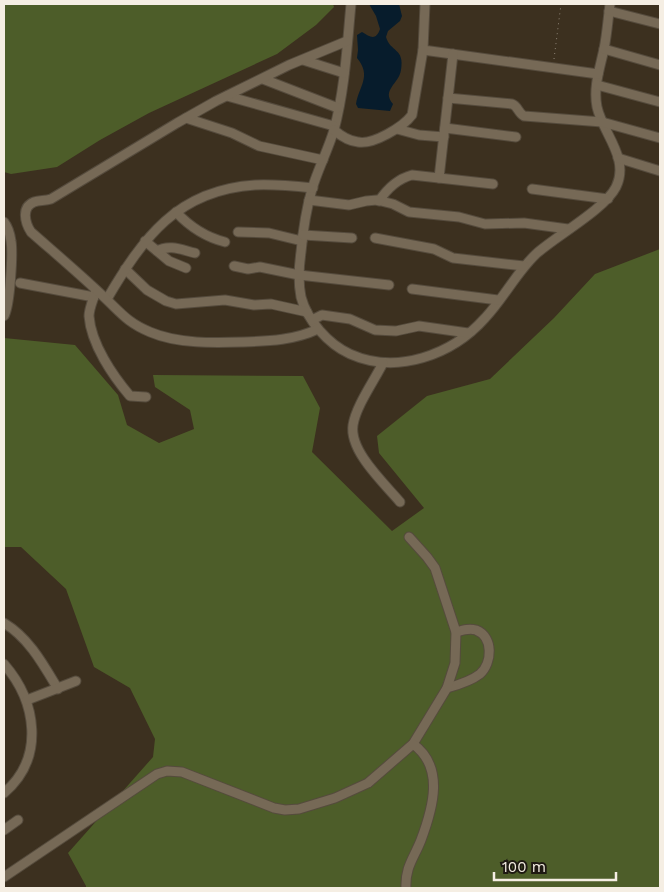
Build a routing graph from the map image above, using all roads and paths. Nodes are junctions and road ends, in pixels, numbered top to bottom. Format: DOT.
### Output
graph roads {
  1 [pos="351,4"];
  2 [pos="425,4"];
  3 [pos="561,4"];
  4 [pos="610,7"];
  5 [pos="660,24"];
  6 [pos="347,41"];
  7 [pos="604,49"];
  8 [pos="423,50"];
  9 [pos="453,54"];
  10 [pos="303,60"];
  11 [pos="660,65"];
  12 [pos="553,68"];
  13 [pos="344,73"];
  14 [pos="598,74"];
  15 [pos="263,79"];
  16 [pos="597,84"];
  17 [pos="227,96"];
  18 [pos="448,98"];
  19 [pos="660,102"];
  20 [pos="338,108"];
  21 [pos="186,118"];
  22 [pos="602,122"];
  23 [pos="334,128"];
  24 [pos="397,129"];
  25 [pos="444,133"];
  26 [pos="516,137"];
  27 [pos="660,138"];
  28 [pos="618,158"];
  29 [pos="323,160"];
  30 [pos="660,171"];
  31 [pos="439,178"];
  32 [pos="493,184"];
  33 [pos="313,188"];
  34 [pos="532,189"];
  35 [pos="608,199"];
  36 [pos="309,200"];
  37 [pos="380,201"];
  38 [pos="176,212"];
  39 [pos="4,222"];
  40 [pos="568,229"];
  41 [pos="238,232"];
  42 [pos="302,238"];
  43 [pos="352,238"];
  44 [pos="375,238"];
  45 [pos="145,241"];
  46 [pos="225,242"];
  47 [pos="157,252"];
  48 [pos="195,253"];
  49 [pos="234,266"];
  50 [pos="524,266"];
  51 [pos="186,268"];
  52 [pos="125,269"];
  53 [pos="299,275"];
  54 [pos="20,283"];
  55 [pos="389,285"];
  56 [pos="412,290"];
  57 [pos="95,293"];
  58 [pos="107,299"];
  59 [pos="498,300"];
  60 [pos="4,316"];
  61 [pos="310,316"];
  62 [pos="318,328"];
  63 [pos="468,333"];
  64 [pos="383,363"];
  65 [pos="146,397"];
  66 [pos="400,502"];
  67 [pos="409,538"];
  68 [pos="4,623"];
  69 [pos="456,632"];
  70 [pos="4,664"];
  71 [pos="76,681"];
  72 [pos="447,688"];
  73 [pos="58,689"];
  74 [pos="27,700"];
  75 [pos="413,744"];
  76 [pos="4,793"];
  77 [pos="18,820"];
  78 [pos="4,830"];
  79 [pos="4,877"];
  80 [pos="406,888"];
  1 -- 6 [label="street"];
  2 -- 8 [label="street"];
  3 -- 12 [label="path"];
  4 -- 5 [label="street"];
  4 -- 7 [label="street"];
  6 -- 10 [label="street"];
  6 -- 13 [label="street"];
  7 -- 11 [label="street"];
  7 -- 14 [label="street"];
  8 -- 9 [label="street"];
  8 -- 24 [label="street"];
  9 -- 12 [label="street"];
  9 -- 18 [label="street"];
  10 -- 13 [label="street"];
  10 -- 15 [label="street"];
  12 -- 14 [label="street"];
  13 -- 20 [label="street"];
  14 -- 16 [label="street"];
  15 -- 17 [label="street"];
  15 -- 20 [label="street"];
  16 -- 19 [label="street"];
  16 -- 22 [label="street"];
  17 -- 21 [label="street"];
  17 -- 23 [label="street"];
  18 -- 22 [label="street"];
  18 -- 25 [label="street"];
  20 -- 23 [label="street"];
  21 -- 29 [label="street"];
  21 -- 57 [label="street"];
  22 -- 27 [label="street"];
  22 -- 28 [label="street"];
  23 -- 24 [label="street"];
  23 -- 29 [label="street"];
  24 -- 25 [label="street"];
  25 -- 26 [label="street"];
  25 -- 31 [label="street"];
  28 -- 30 [label="street"];
  28 -- 35 [label="street"];
  29 -- 33 [label="street"];
  31 -- 32 [label="street"];
  31 -- 37 [label="street"];
  33 -- 36 [label="street"];
  33 -- 38 [label="street"];
  34 -- 35 [label="street"];
  35 -- 40 [label="street"];
  36 -- 37 [label="street"];
  36 -- 42 [label="street"];
  37 -- 40 [label="street"];
  38 -- 45 [label="street"];
  38 -- 46 [label="street"];
  39 -- 60 [label="street"];
  40 -- 50 [label="street"];
  41 -- 42 [label="street"];
  42 -- 43 [label="street"];
  42 -- 53 [label="street"];
  44 -- 50 [label="street"];
  45 -- 47 [label="street"];
  45 -- 52 [label="street"];
  47 -- 48 [label="street"];
  47 -- 51 [label="street"];
  49 -- 53 [label="street"];
  50 -- 59 [label="street"];
  52 -- 58 [label="street"];
  52 -- 61 [label="street"];
  53 -- 55 [label="street"];
  53 -- 61 [label="street"];
  54 -- 57 [label="street"];
  56 -- 59 [label="street"];
  57 -- 58 [label="street"];
  57 -- 65 [label="street"];
  58 -- 62 [label="street"];
  59 -- 63 [label="street"];
  61 -- 62 [label="street"];
  61 -- 63 [label="street"];
  62 -- 64 [label="street"];
  63 -- 64 [label="street"];
  64 -- 66 [label="street"];
  67 -- 69 [label="street"];
  68 -- 73 [label="street"];
  69 -- 72 [label="street"];
  69 -- 72 [label="street"];
  70 -- 74 [label="street"];
  71 -- 73 [label="street"];
  72 -- 75 [label="street"];
  73 -- 74 [label="street"];
  74 -- 76 [label="street"];
  75 -- 79 [label="street"];
  75 -- 80 [label="street"];
  77 -- 78 [label="street"];
}
